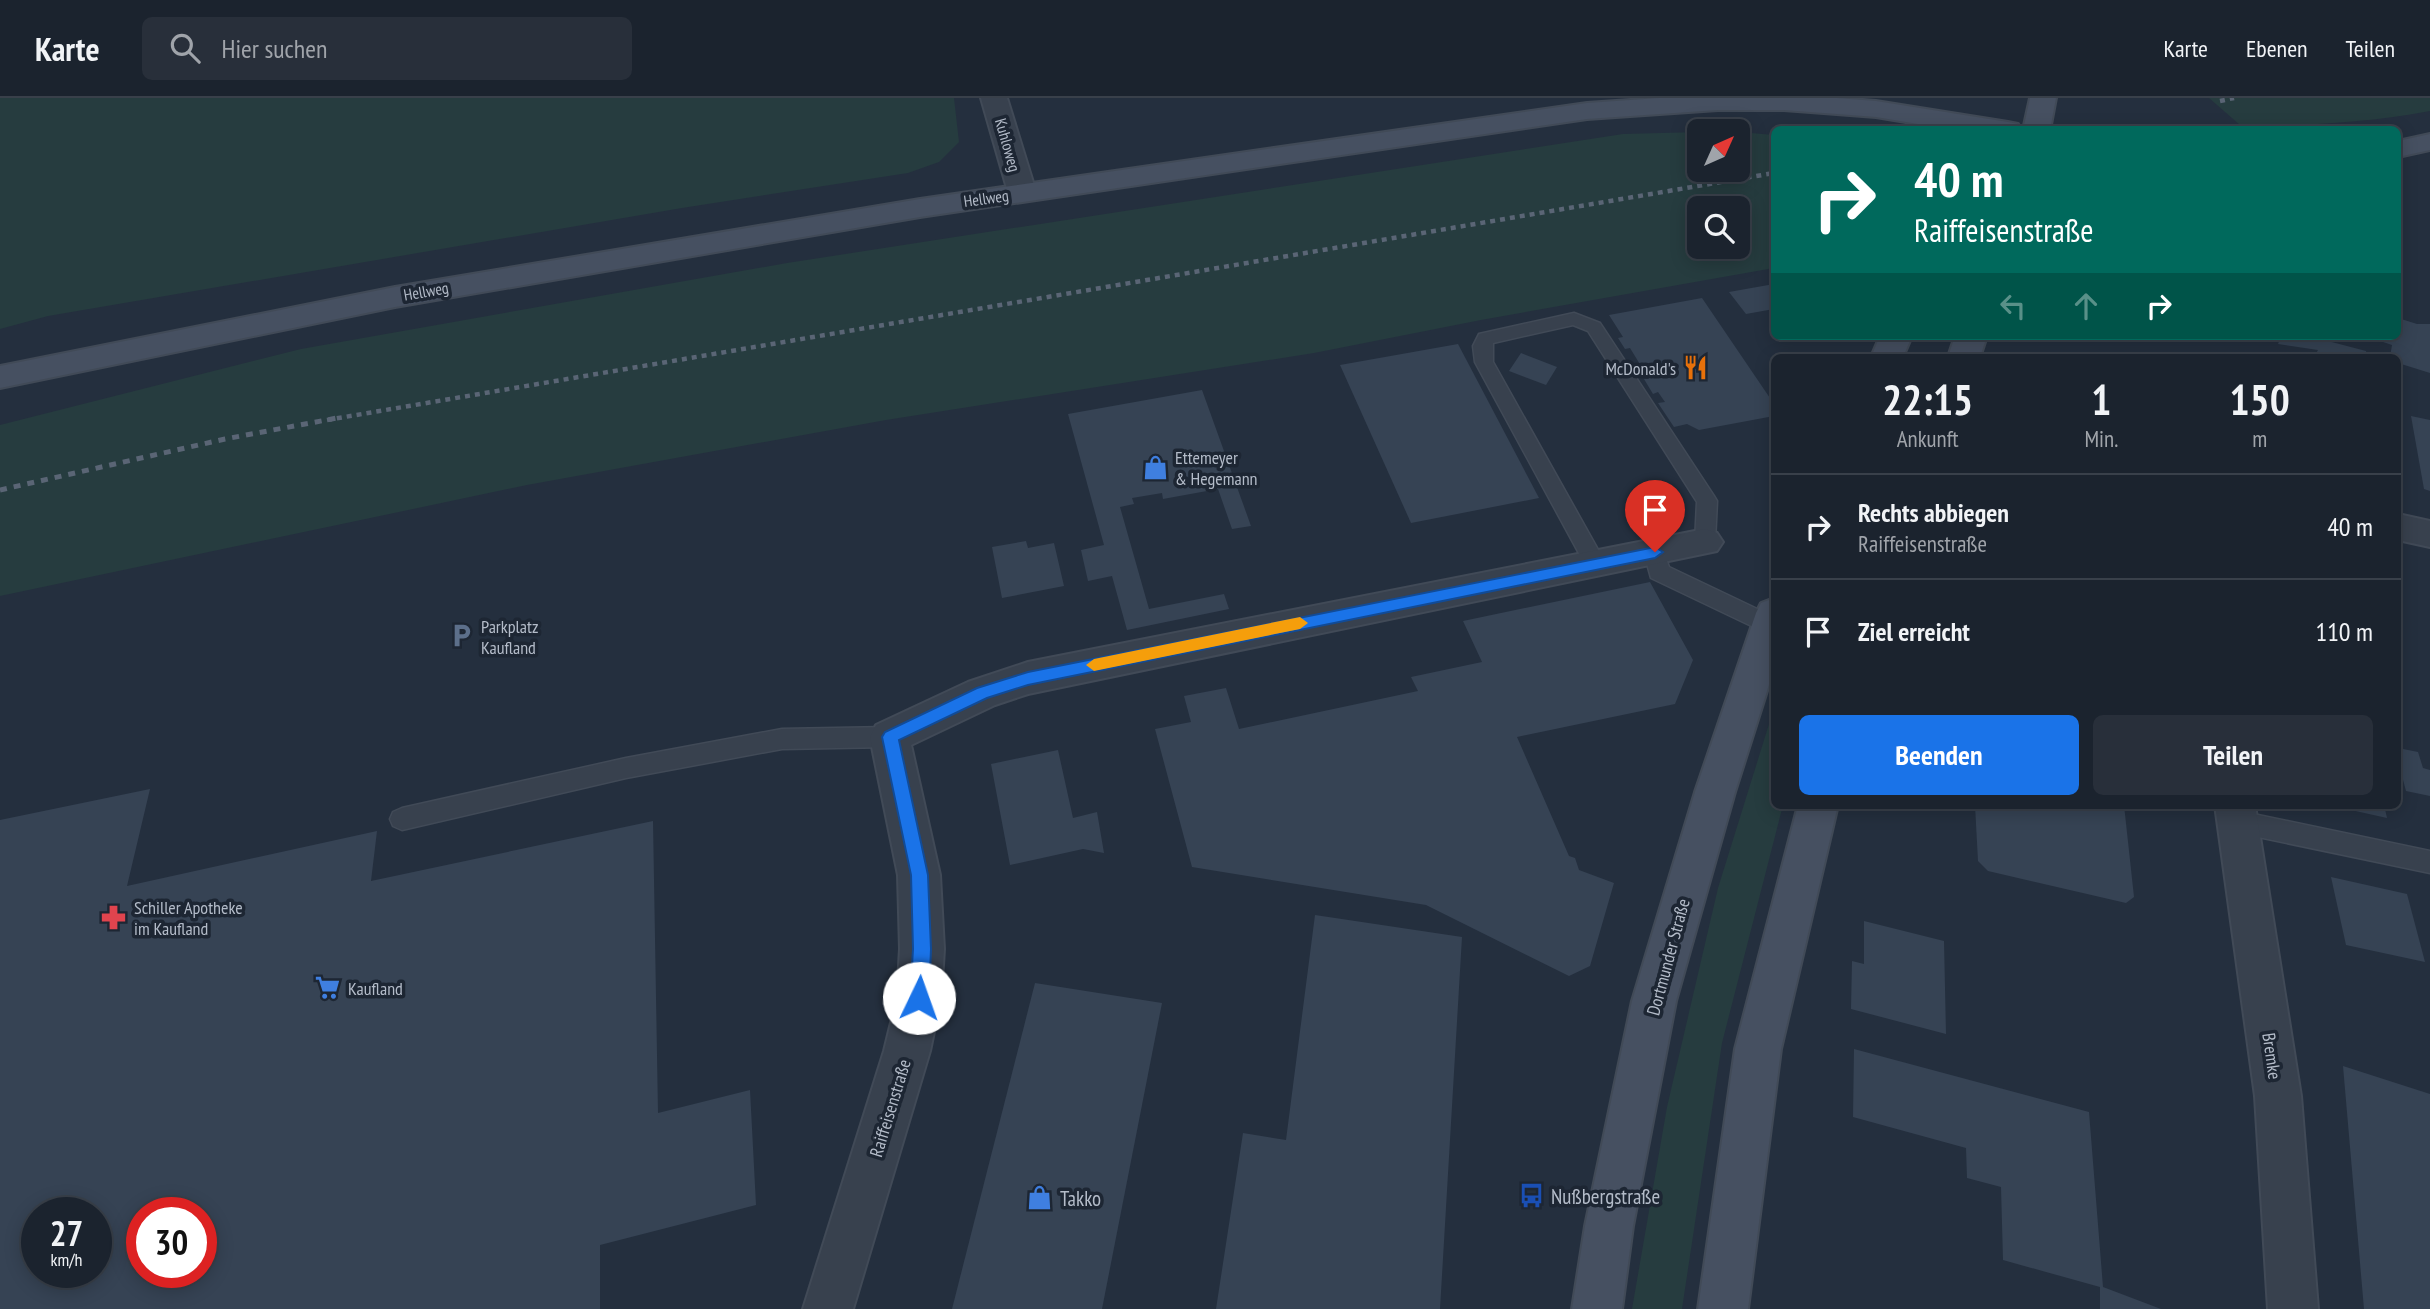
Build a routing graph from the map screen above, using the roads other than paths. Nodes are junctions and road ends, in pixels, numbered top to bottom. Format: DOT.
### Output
graph roads {
  1 [pos="994,98"];
  2 [pos="1984,98"];
  3 [pos="2043,98"];
  4 [pos="1973,126"];
  5 [pos="1979,126"];
  6 [pos="2037,126"];
  7 [pos="2430,142"];
  8 [pos="2401,148"];
  9 [pos="1022,192"];
  10 [pos="0,377"];
  11 [pos="2401,528"];
  12 [pos="2430,534"];
  13 [pos="1705,542"];
  14 [pos="1655,552"];
  15 [pos="1595,564"];
  16 [pos="1771,619"];
  17 [pos="1771,622"];
  18 [pos="890,737"];
  19 [pos="1817,809"];
  20 [pos="2237,814"];
  21 [pos="402,819"];
  22 [pos="2430,862"];
  23 [pos="828,1309"];
  24 [pos="1597,1309"];
  25 [pos="1723,1309"];
  26 [pos="2293,1309"];
  1 -- 9 [label="street, Kuhloweg"];
  2 -- 5 [label="street"];
  3 -- 6 [label="street"];
  4 -- 9 [label="street, Hellweg"];
  7 -- 8 [label="street"];
  9 -- 10 [label="street, Hellweg"];
  11 -- 12 [label="street"];
  13 -- 14 [label="street"];
  13 -- 15 [label="lane"];
  14 -- 15 [label="street"];
  14 -- 16 [label="lane"];
  15 -- 18 [label="street"];
  17 -- 24 [label="street, Dortmunder Straße"];
  18 -- 21 [label="lane"];
  18 -- 23 [label="street, Raiffeisenstraße"];
  19 -- 25 [label="street"];
  20 -- 22 [label="lane"];
  20 -- 26 [label="street, Bremke"];
}
